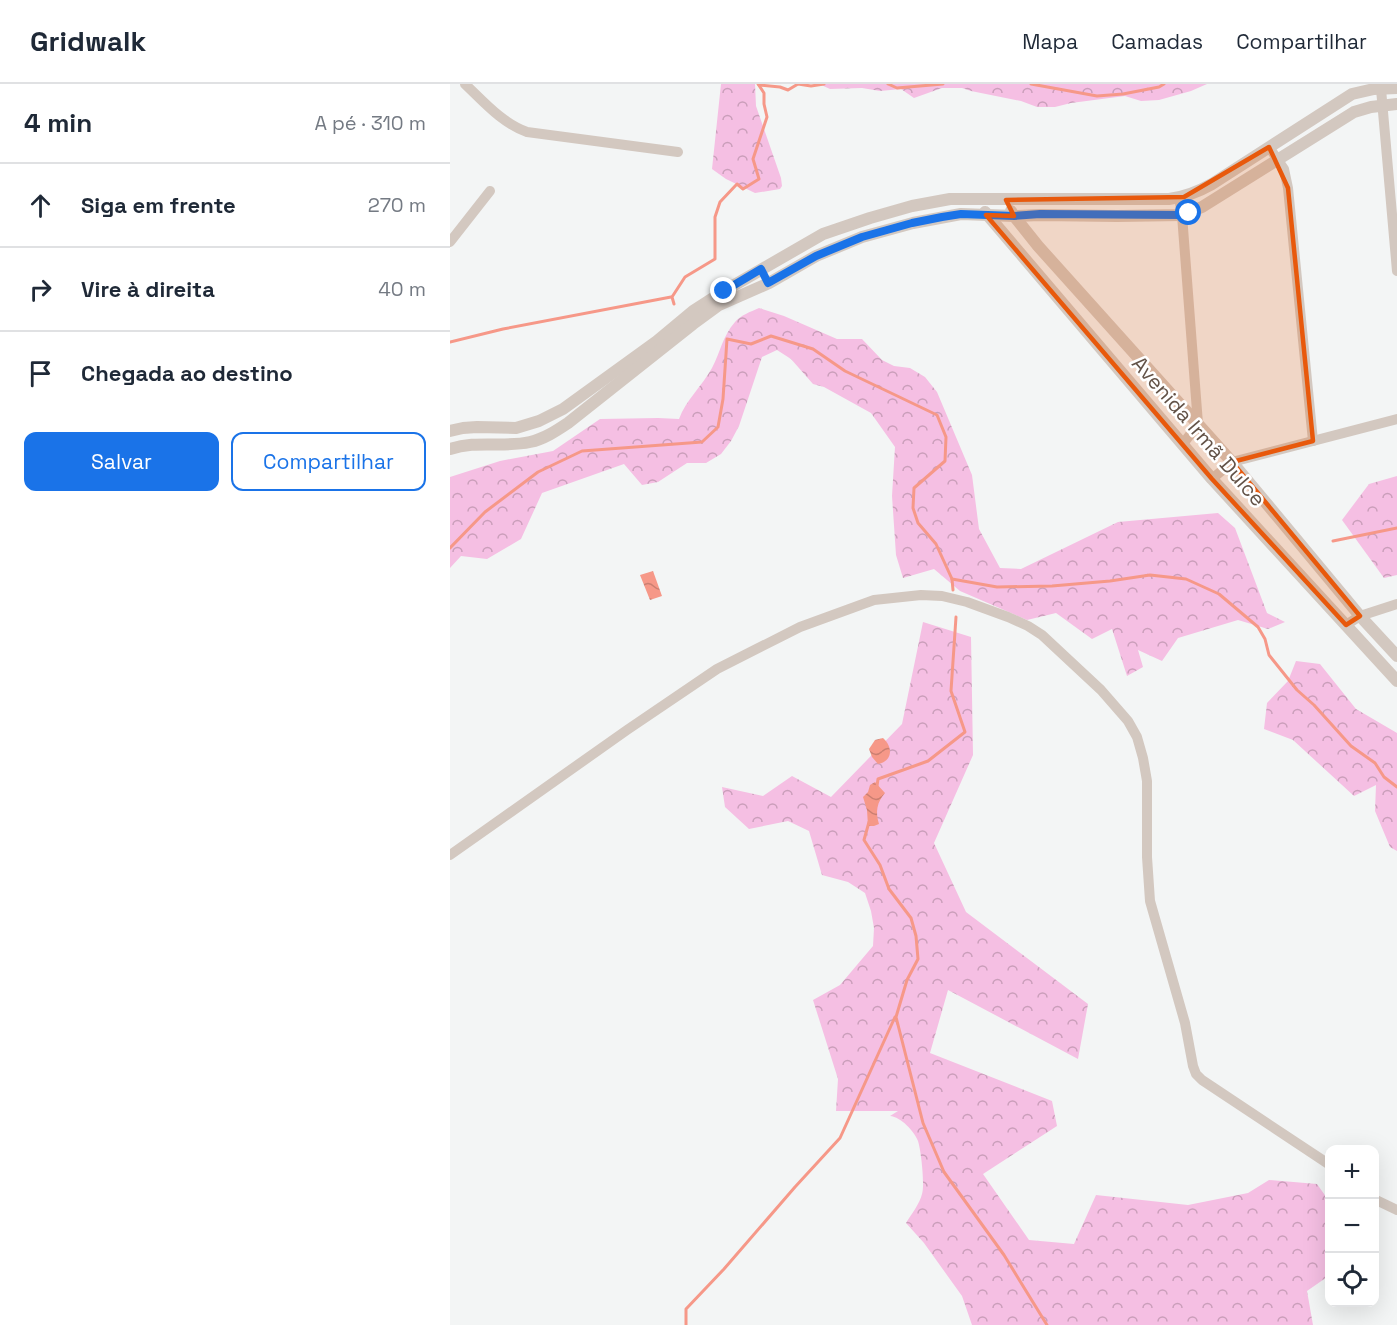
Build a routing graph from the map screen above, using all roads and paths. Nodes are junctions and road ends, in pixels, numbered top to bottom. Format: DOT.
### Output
graph roads {
  1 [pos="465,84"];
  2 [pos="1397,88"];
  3 [pos="1382,89"];
  4 [pos="1397,104"];
  5 [pos="1383,106"];
  6 [pos="1269,147"];
  7 [pos="678,152"];
  8 [pos="1278,159"];
  9 [pos="490,191"];
  10 [pos="1179,198"];
  11 [pos="979,200"];
  12 [pos="1006,200"];
  13 [pos="986,215"];
  14 [pos="1182,215"];
  15 [pos="1014,216"];
  16 [pos="450,242"];
  17 [pos="761,269"];
  18 [pos="1397,271"];
  19 [pos="768,283"];
  20 [pos="567,406"];
  21 [pos="576,417"];
  22 [pos="1397,419"];
  23 [pos="1198,424"];
  24 [pos="450,431"];
  25 [pos="1313,441"];
  26 [pos="1183,444"];
  27 [pos="450,449"];
  28 [pos="1233,462"];
  29 [pos="1212,479"];
  30 [pos="1397,604"];
  31 [pos="1360,616"];
  32 [pos="1346,625"];
  33 [pos="1397,656"];
  34 [pos="1397,681"];
  35 [pos="450,855"];
  36 [pos="1325,1163"];
  37 [pos="1379,1201"];
  38 [pos="1397,1210"];
  1 -- 7 [label="street"];
  2 -- 3 [label="street"];
  3 -- 5 [label="street"];
  3 -- 6 [label="street"];
  4 -- 5 [label="street"];
  5 -- 8 [label="street"];
  5 -- 18 [label="street"];
  6 -- 8 [label="street"];
  6 -- 10 [label="street"];
  8 -- 14 [label="street"];
  8 -- 25 [label="street"];
  9 -- 16 [label="street"];
  10 -- 12 [label="street"];
  10 -- 14 [label="street"];
  11 -- 12 [label="street"];
  11 -- 13 [label="street, Avenida Irmã Dulce"];
  11 -- 17 [label="street"];
  12 -- 15 [label="street, Avenida Irmã Dulce"];
  13 -- 15 [label="street"];
  13 -- 19 [label="street"];
  13 -- 26 [label="street, Avenida Irmã Dulce"];
  14 -- 15 [label="street"];
  14 -- 23 [label="street"];
  15 -- 23 [label="street, Avenida Irmã Dulce"];
  17 -- 19 [label="street"];
  17 -- 20 [label="street"];
  19 -- 21 [label="street"];
  20 -- 21 [label="street"];
  20 -- 24 [label="street"];
  21 -- 27 [label="street"];
  22 -- 25 [label="street"];
  23 -- 26 [label="street"];
  23 -- 28 [label="street, Avenida Irmã Dulce"];
  25 -- 28 [label="street"];
  26 -- 29 [label="street, Avenida Irmã Dulce"];
  28 -- 29 [label="street"];
  28 -- 31 [label="street, Avenida Irmã Dulce"];
  29 -- 32 [label="street, Avenida Irmã Dulce"];
  30 -- 31 [label="street"];
  31 -- 32 [label="street"];
  31 -- 33 [label="street, Avenida Irmã Dulce"];
  32 -- 34 [label="street, Avenida Irmã Dulce"];
  35 -- 36 [label="street"];
  37 -- 38 [label="street"];
}
